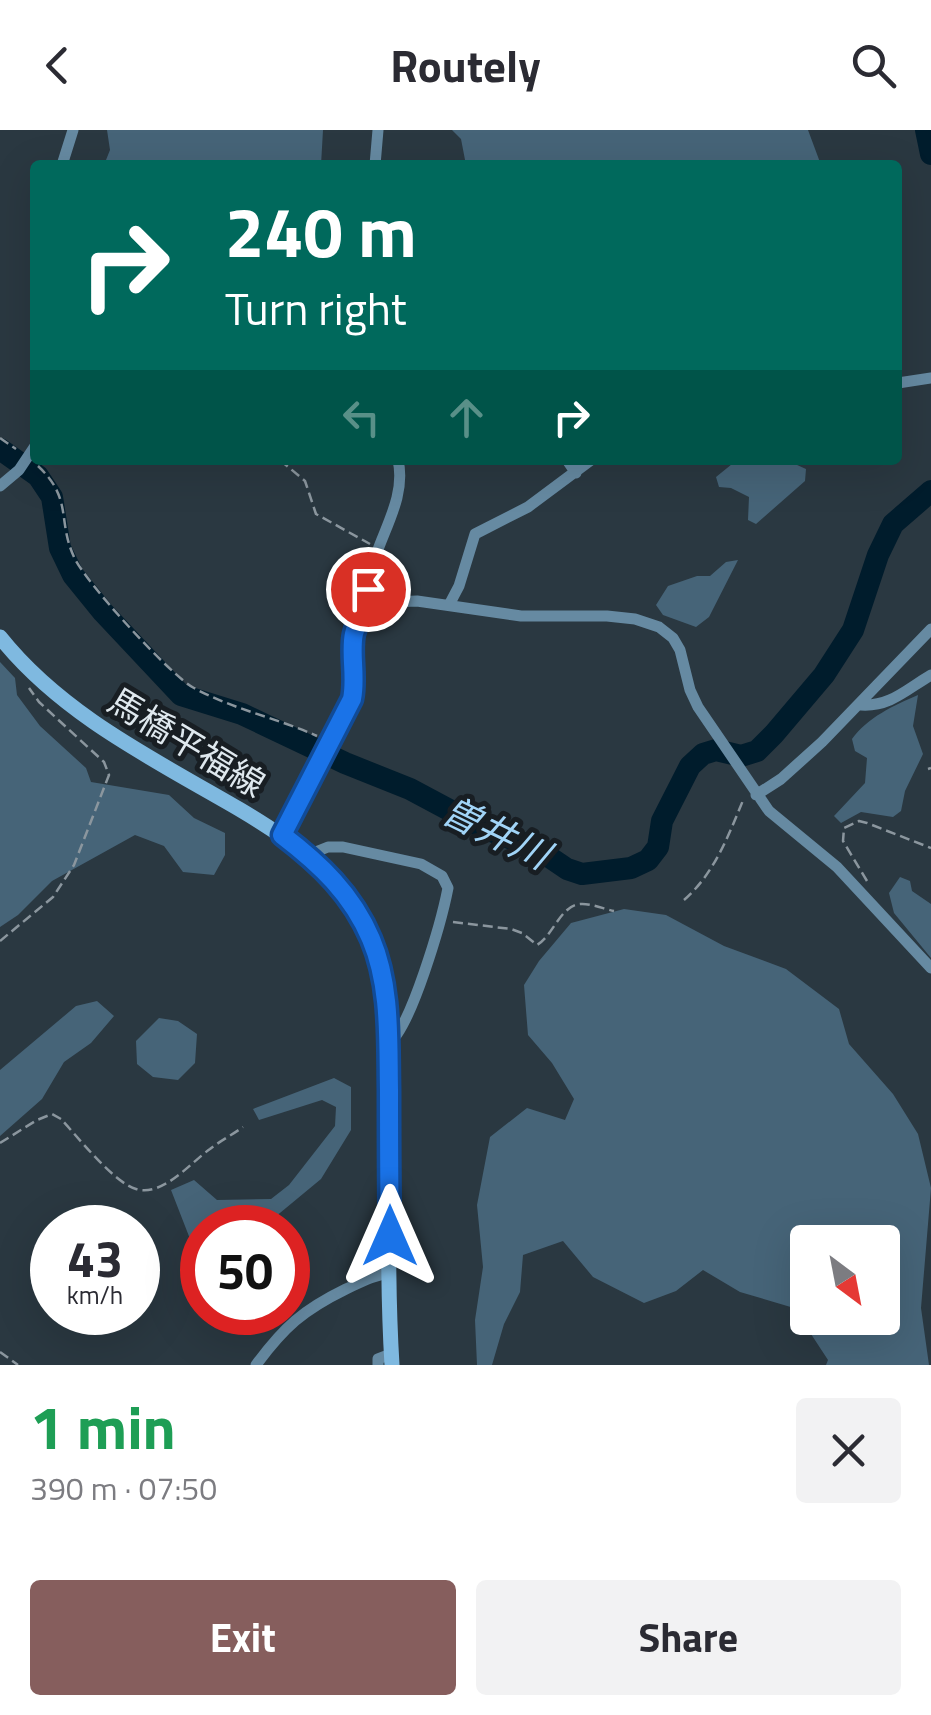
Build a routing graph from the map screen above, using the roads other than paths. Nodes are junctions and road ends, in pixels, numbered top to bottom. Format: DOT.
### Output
graph roads {
  1 [pos="73,130"];
  2 [pos="378,130"];
  3 [pos="64,160"];
  4 [pos="375,160"];
  5 [pos="931,378"];
  6 [pos="902,382"];
  7 [pos="26,458"];
  8 [pos="399,465"];
  9 [pos="570,465"];
  10 [pos="585,465"];
  11 [pos="576,473"];
  12 [pos="0,486"];
  13 [pos="448,605"];
  14 [pos="371,609"];
  15 [pos="931,629"];
  16 [pos="0,637"];
  17 [pos="931,676"];
  18 [pos="861,705"];
  19 [pos="754,792"];
  20 [pos="282,835"];
  21 [pos="308,854"];
  22 [pos="931,968"];
  23 [pos="388,1044"];
  24 [pos="390,1273"];
  25 [pos="392,1359"];
  26 [pos="256,1365"];
  27 [pos="378,1365"];
  1 -- 3 [label="street"];
  2 -- 4 [label="street"];
  5 -- 6 [label="street"];
  7 -- 12 [label="street"];
  8 -- 14 [label="street"];
  9 -- 11 [label="street"];
  10 -- 11 [label="street"];
  11 -- 13 [label="street"];
  13 -- 14 [label="street"];
  13 -- 19 [label="street"];
  14 -- 20 [label="street"];
  15 -- 18 [label="street"];
  16 -- 20 [label="main road, 馬橋平福線"];
  17 -- 18 [label="street"];
  18 -- 19 [label="street"];
  19 -- 22 [label="street"];
  20 -- 21 [label="main road, 馬橋平福線"];
  21 -- 23 [label="main road, 馬橋平福線"];
  21 -- 23 [label="street"];
  23 -- 24 [label="main road, 馬橋平福線"];
  24 -- 25 [label="main road, 馬橋平福線"];
  24 -- 26 [label="street"];
  25 -- 27 [label="street"];
}
